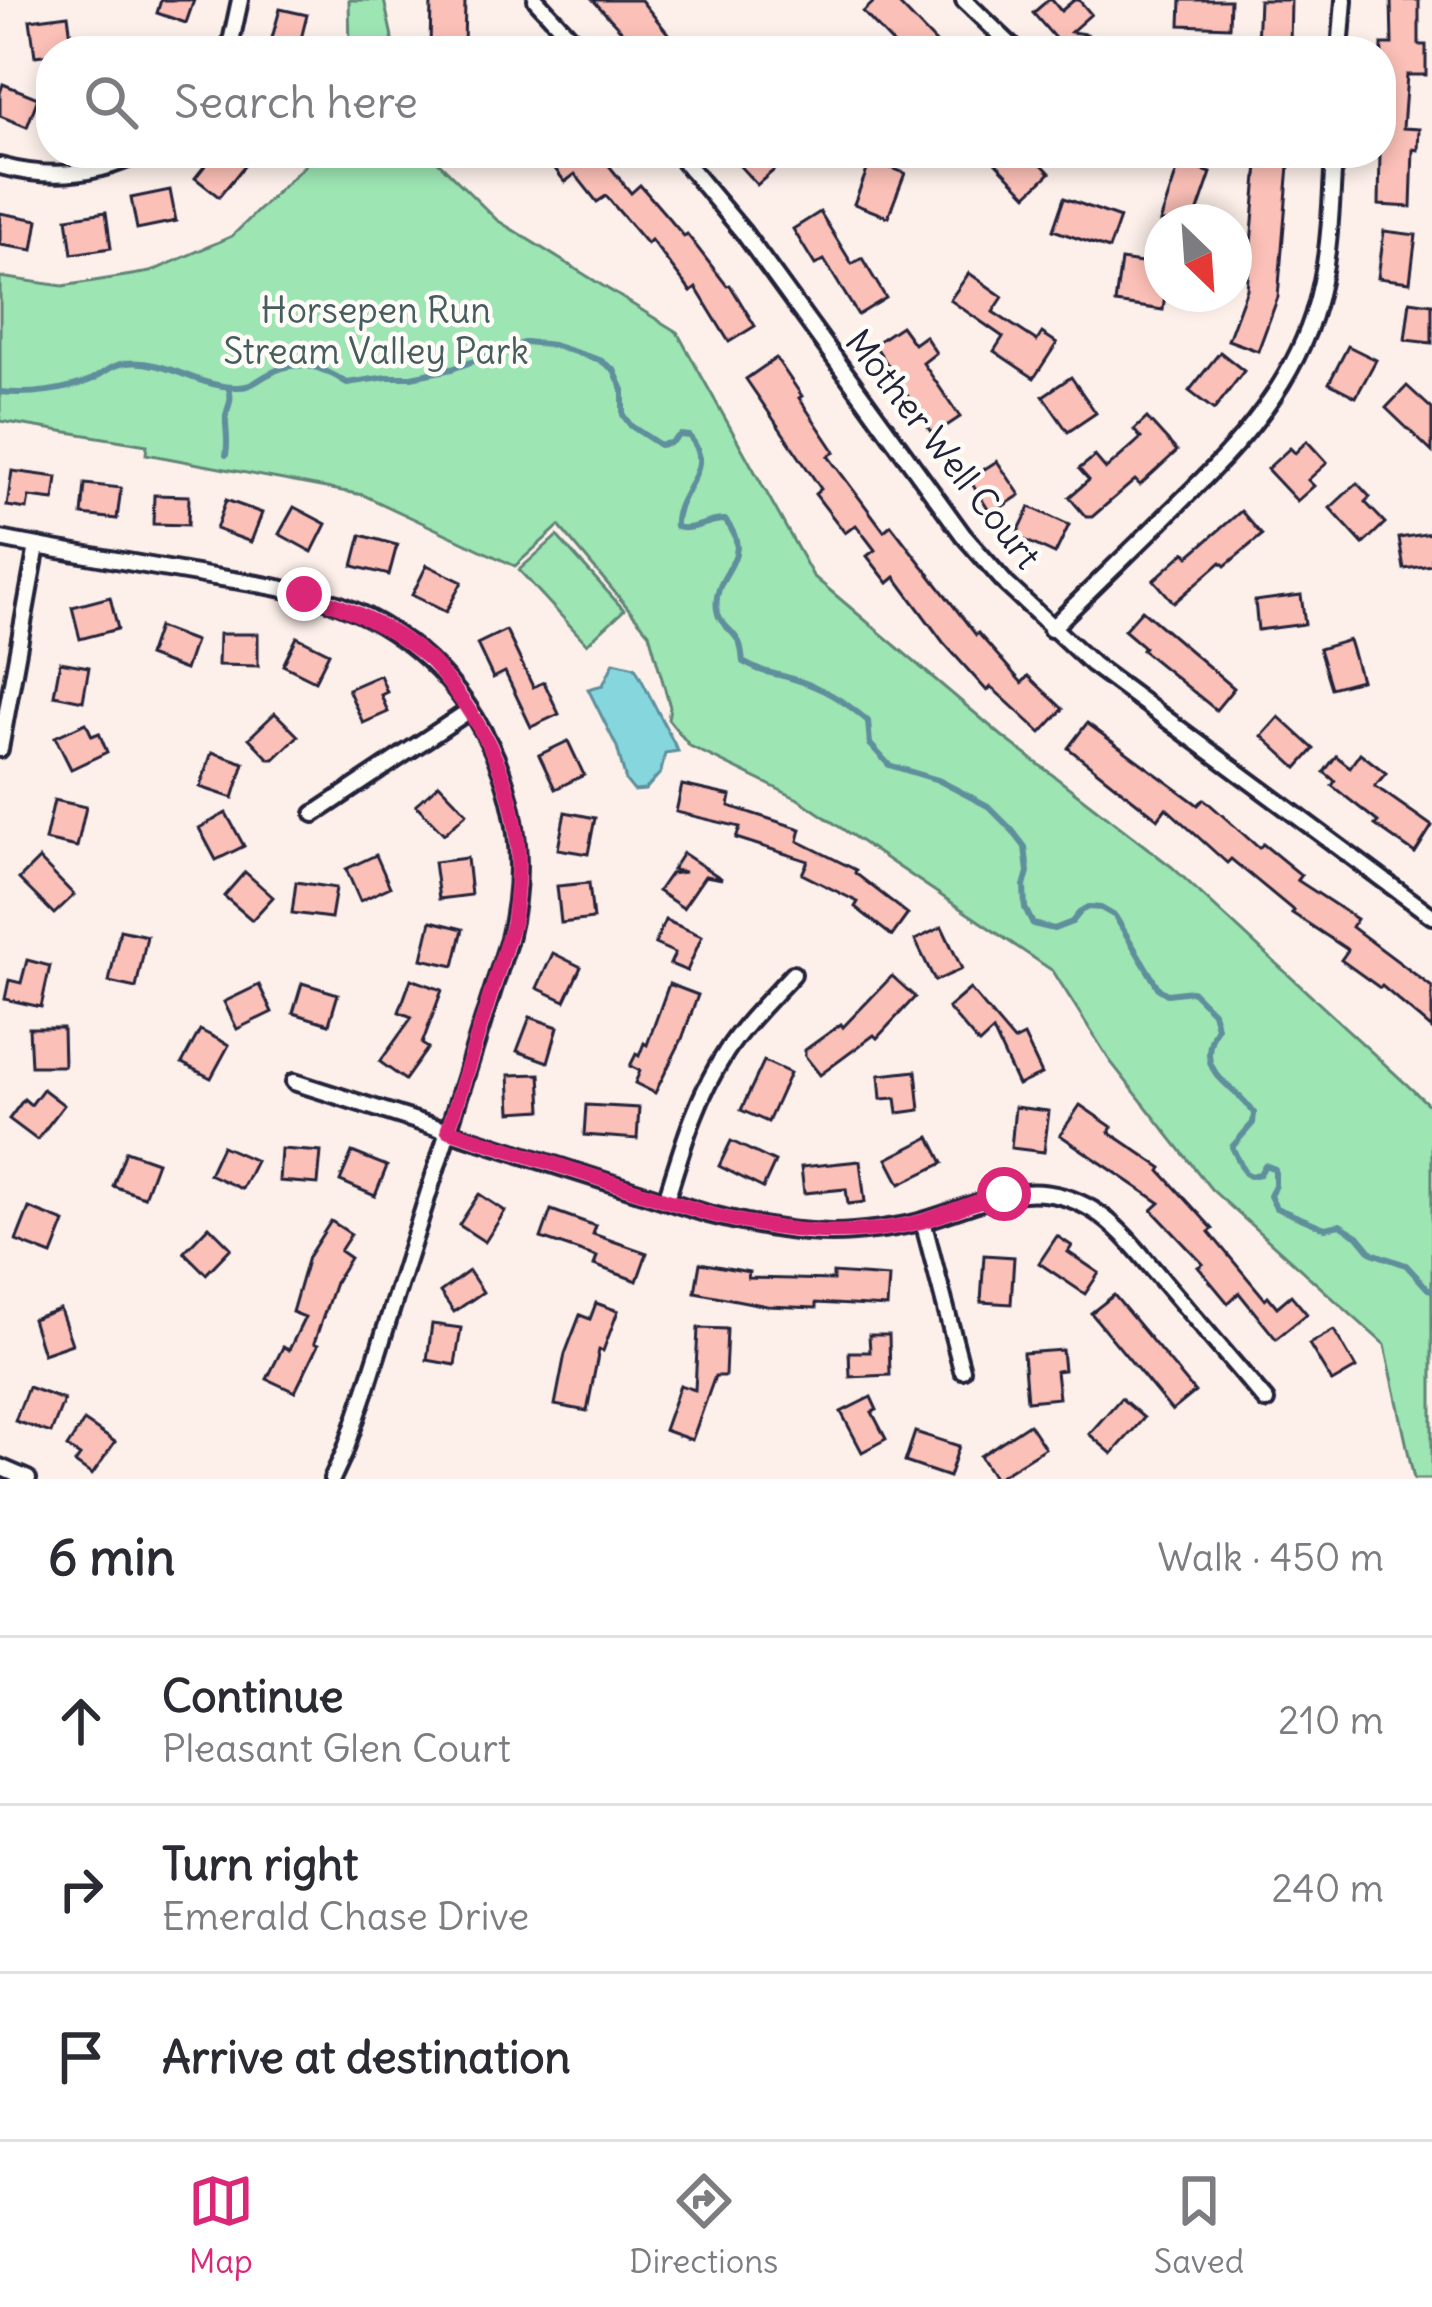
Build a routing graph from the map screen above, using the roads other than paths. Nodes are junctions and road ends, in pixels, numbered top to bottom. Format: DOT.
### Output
graph roads {
  1 [pos="240,0"];
  2 [pos="536,0"];
  3 [pos="964,0"];
  4 [pos="1344,0"];
  5 [pos="232,36"];
  6 [pos="569,36"];
  7 [pos="1001,36"];
  8 [pos="1341,36"];
  9 [pos="0,166"];
  10 [pos="102,168"];
  11 [pos="689,168"];
  12 [pos="1333,168"];
  13 [pos="0,539"];
  14 [pos="37,546"];
  15 [pos="1051,629"];
  16 [pos="470,710"];
  17 [pos="0,749"];
  18 [pos="314,814"];
  19 [pos="1432,916"];
  20 [pos="793,974"];
  21 [pos="294,1082"];
  22 [pos="448,1130"];
  23 [pos="666,1200"];
  24 [pos="923,1221"];
  25 [pos="962,1370"];
  26 [pos="1266,1401"];
  27 [pos="0,1467"];
  28 [pos="28,1479"];
  29 [pos="332,1479"];
  1 -- 5 [label="street"];
  2 -- 6 [label="street"];
  3 -- 7 [label="street"];
  4 -- 8 [label="street"];
  9 -- 10 [label="street"];
  11 -- 15 [label="street, Mother Well Court"];
  12 -- 15 [label="street"];
  13 -- 14 [label="street"];
  14 -- 16 [label="street"];
  14 -- 17 [label="street"];
  15 -- 19 [label="street, Mother Well Court"];
  16 -- 18 [label="street"];
  16 -- 22 [label="street"];
  20 -- 23 [label="street"];
  21 -- 22 [label="street"];
  22 -- 23 [label="street"];
  22 -- 29 [label="street"];
  23 -- 24 [label="street"];
  24 -- 25 [label="street"];
  24 -- 26 [label="street"];
  27 -- 28 [label="street"];
}
